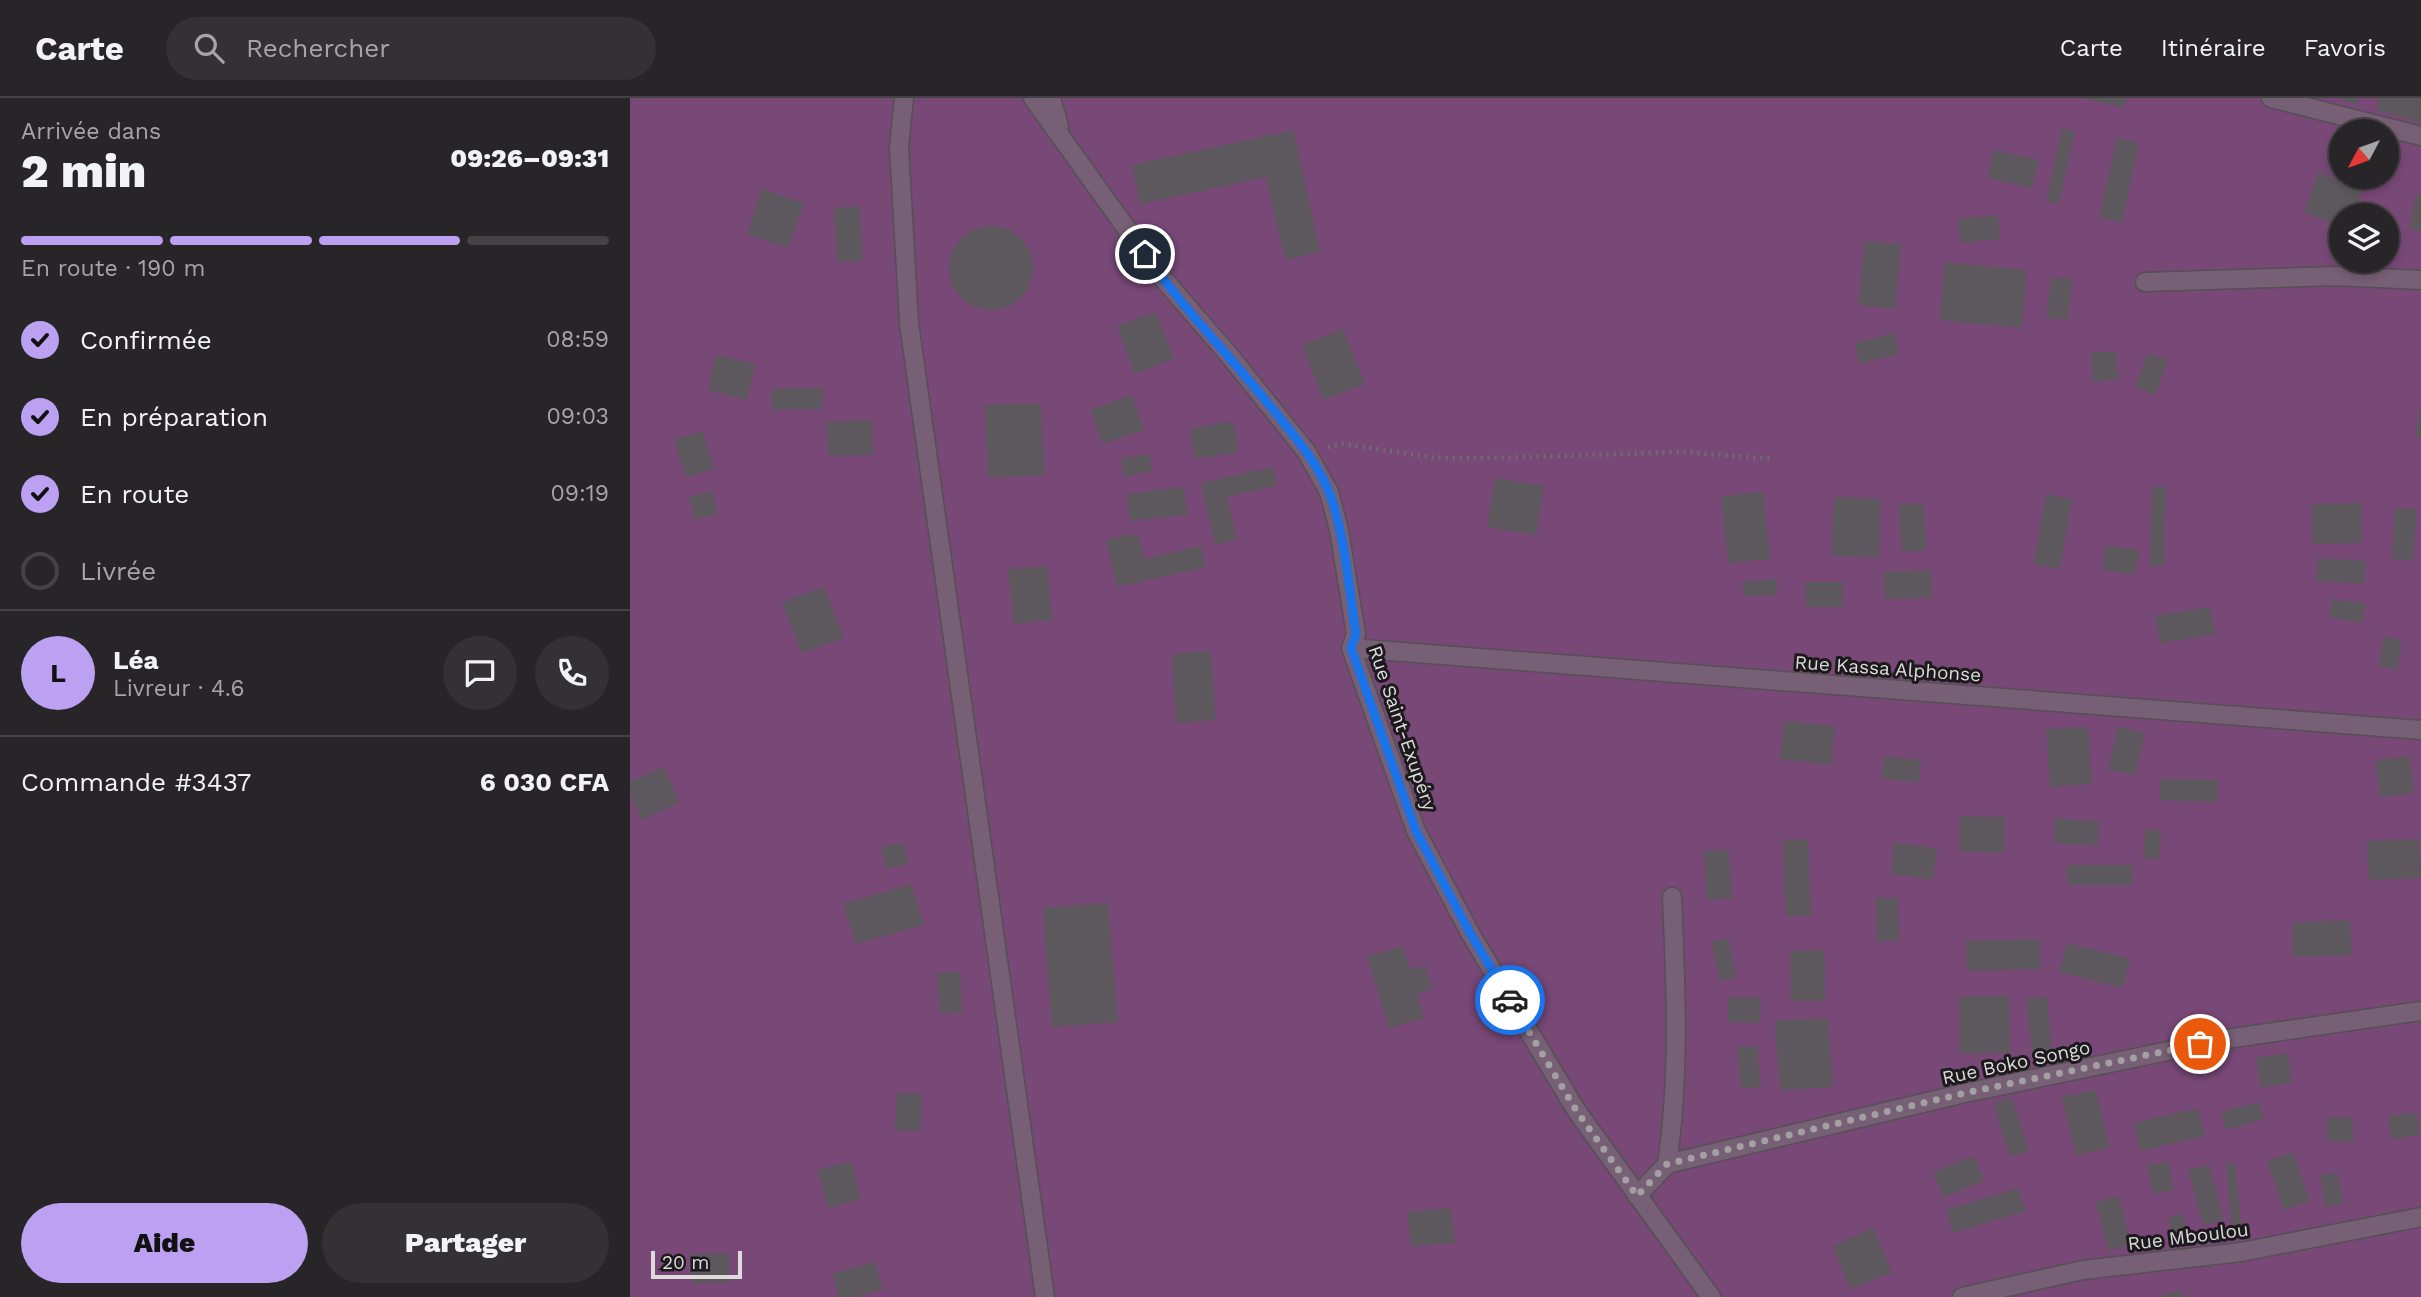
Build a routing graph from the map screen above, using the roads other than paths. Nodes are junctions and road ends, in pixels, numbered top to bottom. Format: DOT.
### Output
graph roads {
  1 [pos="904,98"];
  2 [pos="1032,98"];
  3 [pos="1051,98"];
  4 [pos="2271,98"];
  5 [pos="1062,136"];
  6 [pos="2421,136"];
  7 [pos="2421,280"];
  8 [pos="2145,282"];
  9 [pos="1351,648"];
  10 [pos="2421,730"];
  11 [pos="1672,897"];
  12 [pos="2421,1011"];
  13 [pos="1667,1164"];
  14 [pos="1637,1196"];
  15 [pos="2421,1217"];
  16 [pos="1045,1297"];
  17 [pos="1711,1297"];
  18 [pos="1962,1297"];
  1 -- 16 [label="street"];
  2 -- 5 [label="street, Rue Saint-Exupéry"];
  3 -- 5 [label="street"];
  4 -- 6 [label="street"];
  5 -- 9 [label="street, Rue Saint-Exupéry"];
  7 -- 8 [label="street"];
  9 -- 10 [label="street, Rue Kassa Alphonse"];
  9 -- 14 [label="street, Rue Saint-Exupéry"];
  11 -- 13 [label="street"];
  12 -- 13 [label="street, Rue Boko Songo"];
  13 -- 14 [label="street"];
  14 -- 17 [label="street, Rue Saint-Exupéry"];
  15 -- 18 [label="street, Rue Mboulou"];
}
